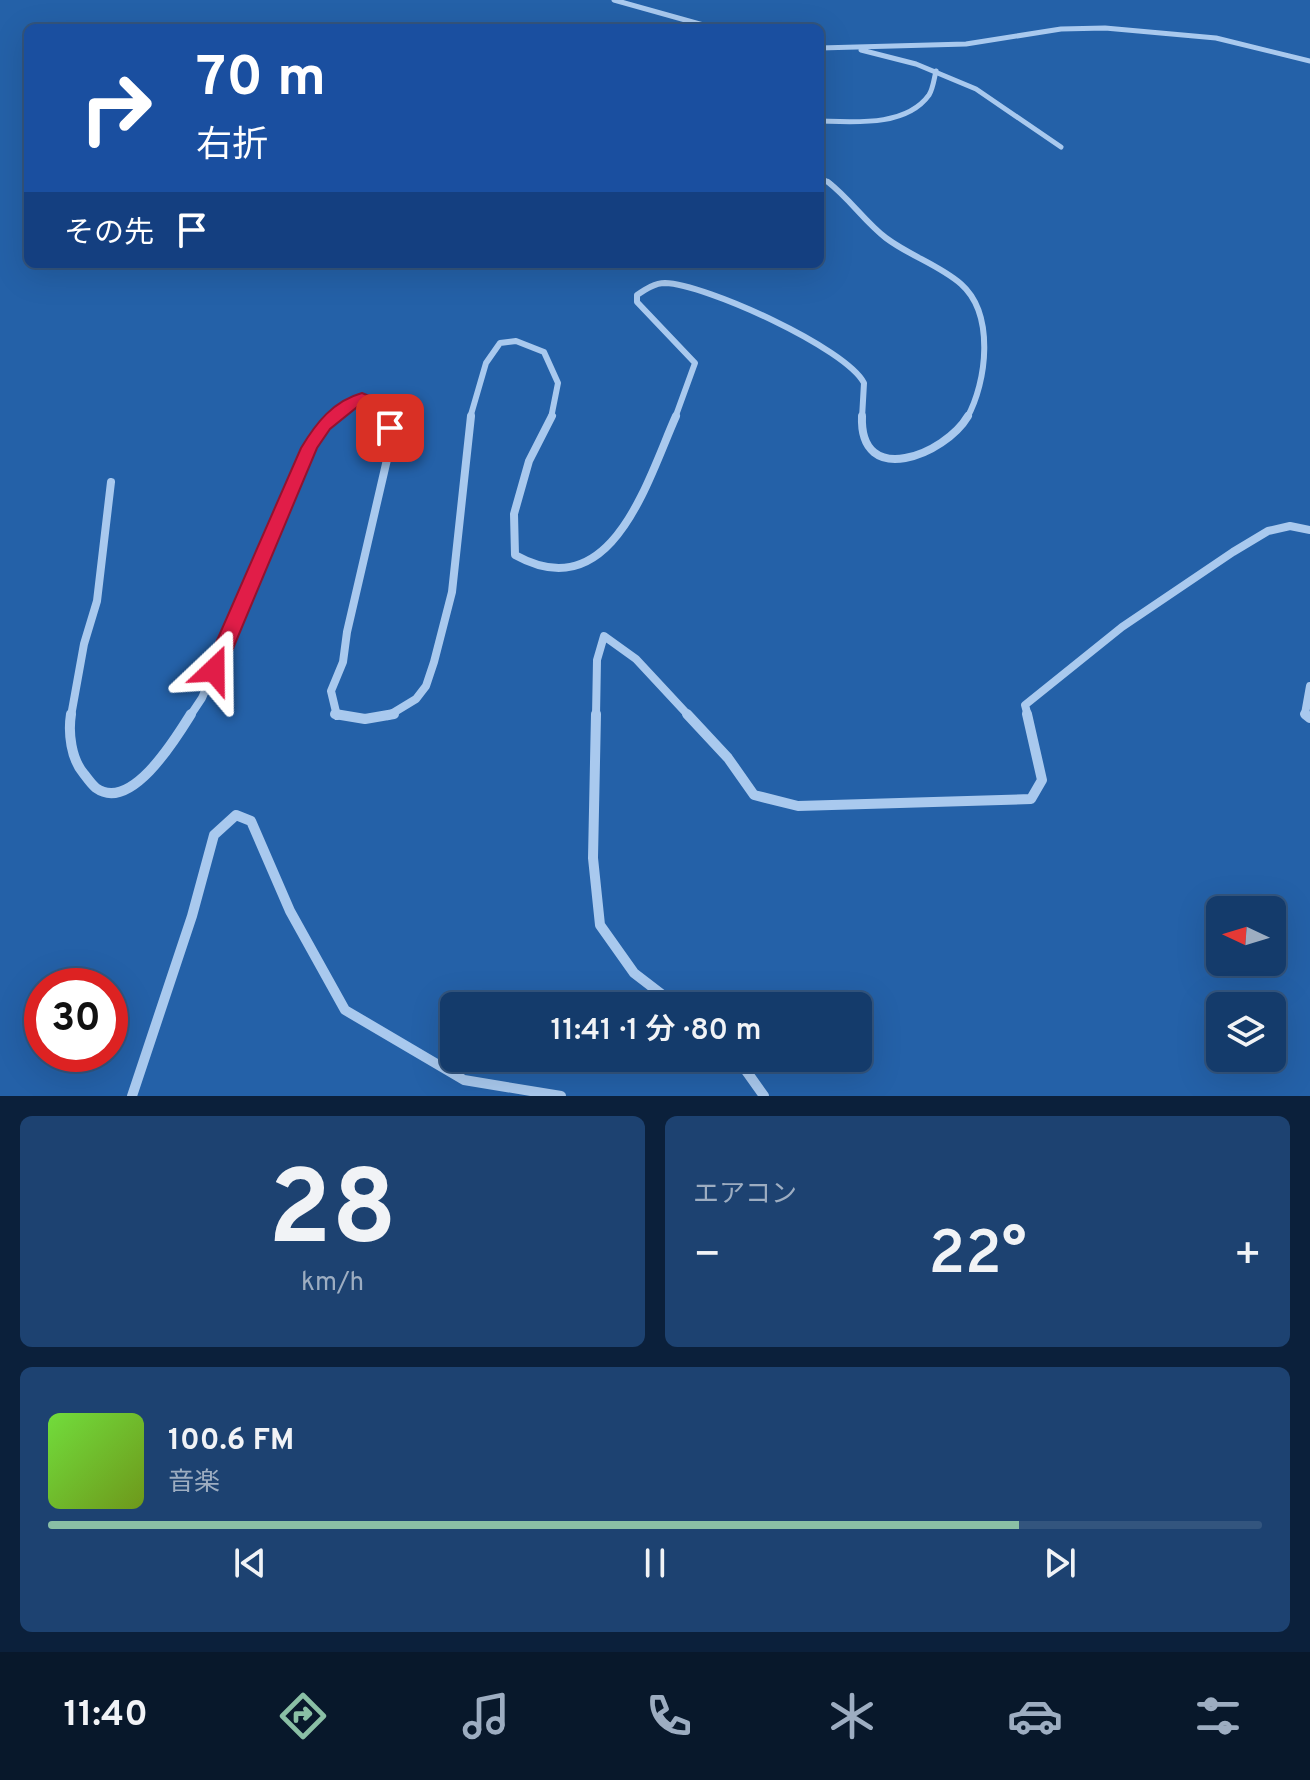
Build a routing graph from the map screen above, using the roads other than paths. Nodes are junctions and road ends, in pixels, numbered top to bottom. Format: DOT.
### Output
graph roads {
  1 [pos="614,0"];
  2 [pos="700,24"];
  3 [pos="849,47"];
  4 [pos="824,48"];
  5 [pos="1310,61"];
  6 [pos="936,71"];
  7 [pos="824,121"];
  8 [pos="1061,147"];
  9 [pos="824,181"];
  10 [pos="111,482"];
  11 [pos="1310,530"];
  12 [pos="1310,686"];
  13 [pos="1310,718"];
  14 [pos="659,992"];
  15 [pos="747,1072"];
  16 [pos="132,1096"];
  17 [pos="561,1096"];
  18 [pos="764,1096"];
  1 -- 2 [label="street"];
  3 -- 4 [label="street"];
  3 -- 5 [label="street"];
  3 -- 6 [label="street"];
  6 -- 7 [label="street"];
  6 -- 8 [label="street"];
  9 -- 10 [label="street"];
  11 -- 14 [label="street"];
  12 -- 13 [label="street"];
  15 -- 18 [label="street"];
  16 -- 17 [label="street"];
}
